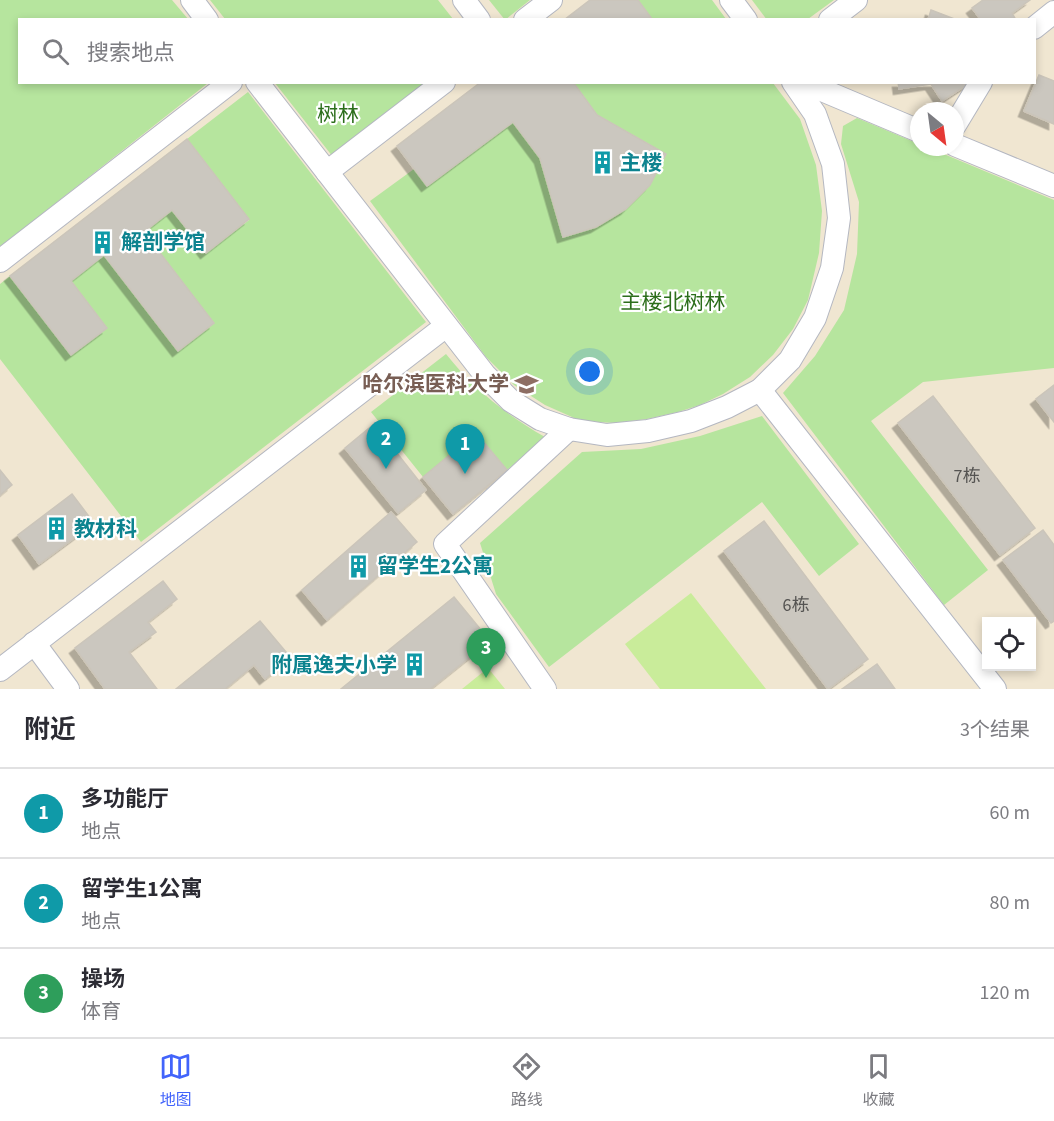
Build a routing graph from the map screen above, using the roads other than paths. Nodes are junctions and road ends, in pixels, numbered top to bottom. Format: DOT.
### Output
graph roads {
  1 [pos="192,0"];
  2 [pos="464,0"];
  3 [pos="551,0"];
  4 [pos="731,0"];
  5 [pos="856,0"];
  6 [pos="1054,12"];
  7 [pos="206,18"];
  8 [pos="478,18"];
  9 [pos="528,18"];
  10 [pos="744,18"];
  11 [pos="833,18"];
  12 [pos="1036,27"];
  13 [pos="228,84"];
  14 [pos="258,84"];
  15 [pos="441,84"];
  16 [pos="794,84"];
  17 [pos="808,84"];
  18 [pos="980,84"];
  19 [pos="964,110"];
  20 [pos="910,126"];
  21 [pos="964,149"];
  22 [pos="327,172"];
  23 [pos="1054,186"];
  24 [pos="0,261"];
  25 [pos="446,326"];
  26 [pos="760,390"];
  27 [pos="570,429"];
  28 [pos="34,643"];
  29 [pos="0,670"];
  30 [pos="68,689"];
  31 [pos="545,689"];
  32 [pos="995,689"];
  1 -- 7 [label="street"];
  2 -- 8 [label="street"];
  3 -- 9 [label="street"];
  4 -- 10 [label="street"];
  5 -- 11 [label="street"];
  6 -- 12 [label="street"];
  13 -- 24 [label="street"];
  14 -- 22 [label="street"];
  15 -- 22 [label="street"];
  16 -- 26 [label="street"];
  17 -- 20 [label="street"];
  18 -- 19 [label="street"];
  21 -- 23 [label="street"];
  22 -- 25 [label="street"];
  25 -- 27 [label="street"];
  25 -- 28 [label="street"];
  26 -- 27 [label="street"];
  26 -- 32 [label="street"];
  27 -- 31 [label="street"];
  28 -- 29 [label="street"];
  28 -- 30 [label="street"];
}
